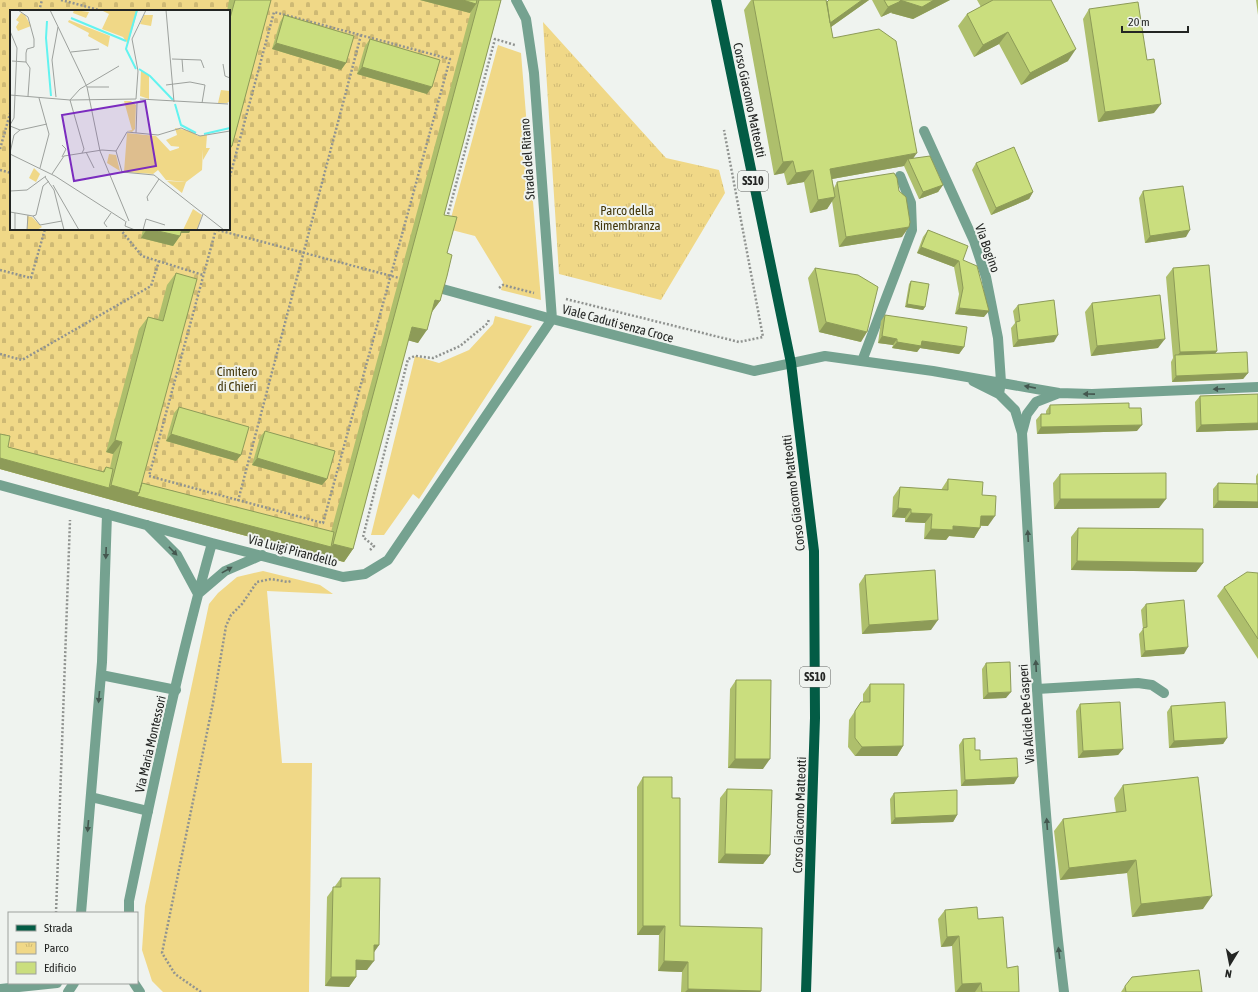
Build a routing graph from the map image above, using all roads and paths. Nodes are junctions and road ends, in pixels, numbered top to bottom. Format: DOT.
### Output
graph roads {
  1 [pos="42,0"];
  2 [pos="61,0"];
  3 [pos="516,0"];
  4 [pos="716,0"];
  5 [pos="39,10"];
  6 [pos="99,10"];
  7 [pos="361,35"];
  8 [pos="530,50"];
  9 [pos="10,114"];
  10 [pos="723,122"];
  11 [pos="924,131"];
  12 [pos="0,149"];
  13 [pos="0,170"];
  14 [pos="10,173"];
  15 [pos="230,176"];
  16 [pos="900,176"];
  17 [pos="446,222"];
  18 [pos="45,230"];
  19 [pos="121,230"];
  20 [pos="215,230"];
  21 [pos="219,230"];
  22 [pos="304,253"];
  23 [pos="158,261"];
  24 [pos="0,270"];
  25 [pos="203,274"];
  26 [pos="390,276"];
  27 [pos="399,278"];
  28 [pos="439,288"];
  29 [pos="497,289"];
  30 [pos="551,296"];
  31 [pos="489,316"];
  32 [pos="552,319"];
  33 [pos="0,354"];
  34 [pos="862,361"];
  35 [pos="791,363"];
  36 [pos="964,377"];
  37 [pos="1001,382"];
  38 [pos="1258,387"];
  39 [pos="1059,393"];
  40 [pos="999,394"];
  41 [pos="1022,433"];
  42 [pos="0,485"];
  43 [pos="238,501"];
  44 [pos="70,504"];
  45 [pos="107,514"];
  46 [pos="145,524"];
  47 [pos="212,543"];
  48 [pos="374,546"];
  49 [pos="262,555"];
  50 [pos="296,579"];
  51 [pos="198,594"];
  52 [pos="101,675"];
  53 [pos="1037,689"];
  54 [pos="176,690"];
  55 [pos="1164,693"];
  56 [pos="91,797"];
  57 [pos="148,811"];
  58 [pos="129,901"];
  59 [pos="56,912"];
  60 [pos="81,912"];
  61 [pos="123,912"];
  62 [pos="129,912"];
  63 [pos="49,984"];
  64 [pos="0,990"];
  65 [pos="5,992"];
  66 [pos="201,992"];
  67 [pos="806,992"];
  68 [pos="1064,992"];
  1 -- 5 [label="path"];
  2 -- 6 [label="path"];
  3 -- 8 [label="street, Strada del Ritano"];
  4 -- 35 [label="main road, Corso Giacomo Matteotti / SS10"];
  7 -- 15 [label="path"];
  7 -- 22 [label="path"];
  7 -- 26 [label="path"];
  8 -- 17 [label="path"];
  8 -- 30 [label="street, Strada del Ritano"];
  9 -- 12 [label="path"];
  10 -- 30 [label="path"];
  11 -- 37 [label="street, Via Bogino"];
  13 -- 14 [label="path"];
  16 -- 34 [label="street"];
  18 -- 24 [label="path"];
  19 -- 23 [label="path"];
  20 -- 25 [label="path"];
  21 -- 22 [label="path"];
  22 -- 26 [label="path"];
  22 -- 43 [label="path"];
  23 -- 25 [label="path"];
  23 -- 33 [label="path"];
  25 -- 43 [label="path"];
  26 -- 27 [label="path"];
  26 -- 43 [label="path"];
  28 -- 32 [label="street, Viale Caduti senza Croce"];
  29 -- 30 [label="path"];
  30 -- 32 [label="street, Strada del Ritano"];
  31 -- 48 [label="path"];
  32 -- 35 [label="street, Viale Caduti senza Croce"];
  32 -- 49 [label="street, Via Luigi Pirandello"];
  34 -- 35 [label="street"];
  34 -- 36 [label="street"];
  35 -- 67 [label="main road, Corso Giacomo Matteotti / SS10"];
  36 -- 37 [label="street"];
  36 -- 40 [label="street, Via Alcide De Gasperi"];
  39 -- 37 [label="street, one-way"];
  37 -- 40 [label="street, Via Bogino"];
  38 -- 39 [label="street, one-way"];
  39 -- 41 [label="street, Via Alcide De Gasperi"];
  40 -- 41 [label="street, Via Alcide De Gasperi"];
  53 -- 41 [label="street, Via Alcide De Gasperi, one-way"];
  42 -- 44 [label="street, Via Luigi Pirandello"];
  44 -- 45 [label="street, Via Luigi Pirandello"];
  44 -- 59 [label="path"];
  45 -- 46 [label="street, Via Luigi Pirandello"];
  45 -- 52 [label="street, one-way"];
  46 -- 47 [label="street, Via Luigi Pirandello"];
  46 -- 51 [label="street, one-way"];
  47 -- 49 [label="street, Via Luigi Pirandello"];
  47 -- 51 [label="street, Via Maria Montessori"];
  51 -- 49 [label="street, one-way"];
  50 -- 66 [label="path"];
  51 -- 54 [label="street, Via Maria Montessori"];
  52 -- 54 [label="street"];
  52 -- 56 [label="street, one-way"];
  53 -- 55 [label="street"];
  68 -- 53 [label="street, Via Alcide De Gasperi, one-way"];
  54 -- 57 [label="street, Via Maria Montessori"];
  56 -- 57 [label="street"];
  56 -- 60 [label="street, one-way"];
  57 -- 58 [label="street, Via Maria Montessori"];
  58 -- 61 [label="street, Via Maria Montessori"];
  58 -- 62 [label="street, Via Maria Montessori"];
  63 -- 64 [label="street"];
  64 -- 65 [label="street"];
}
